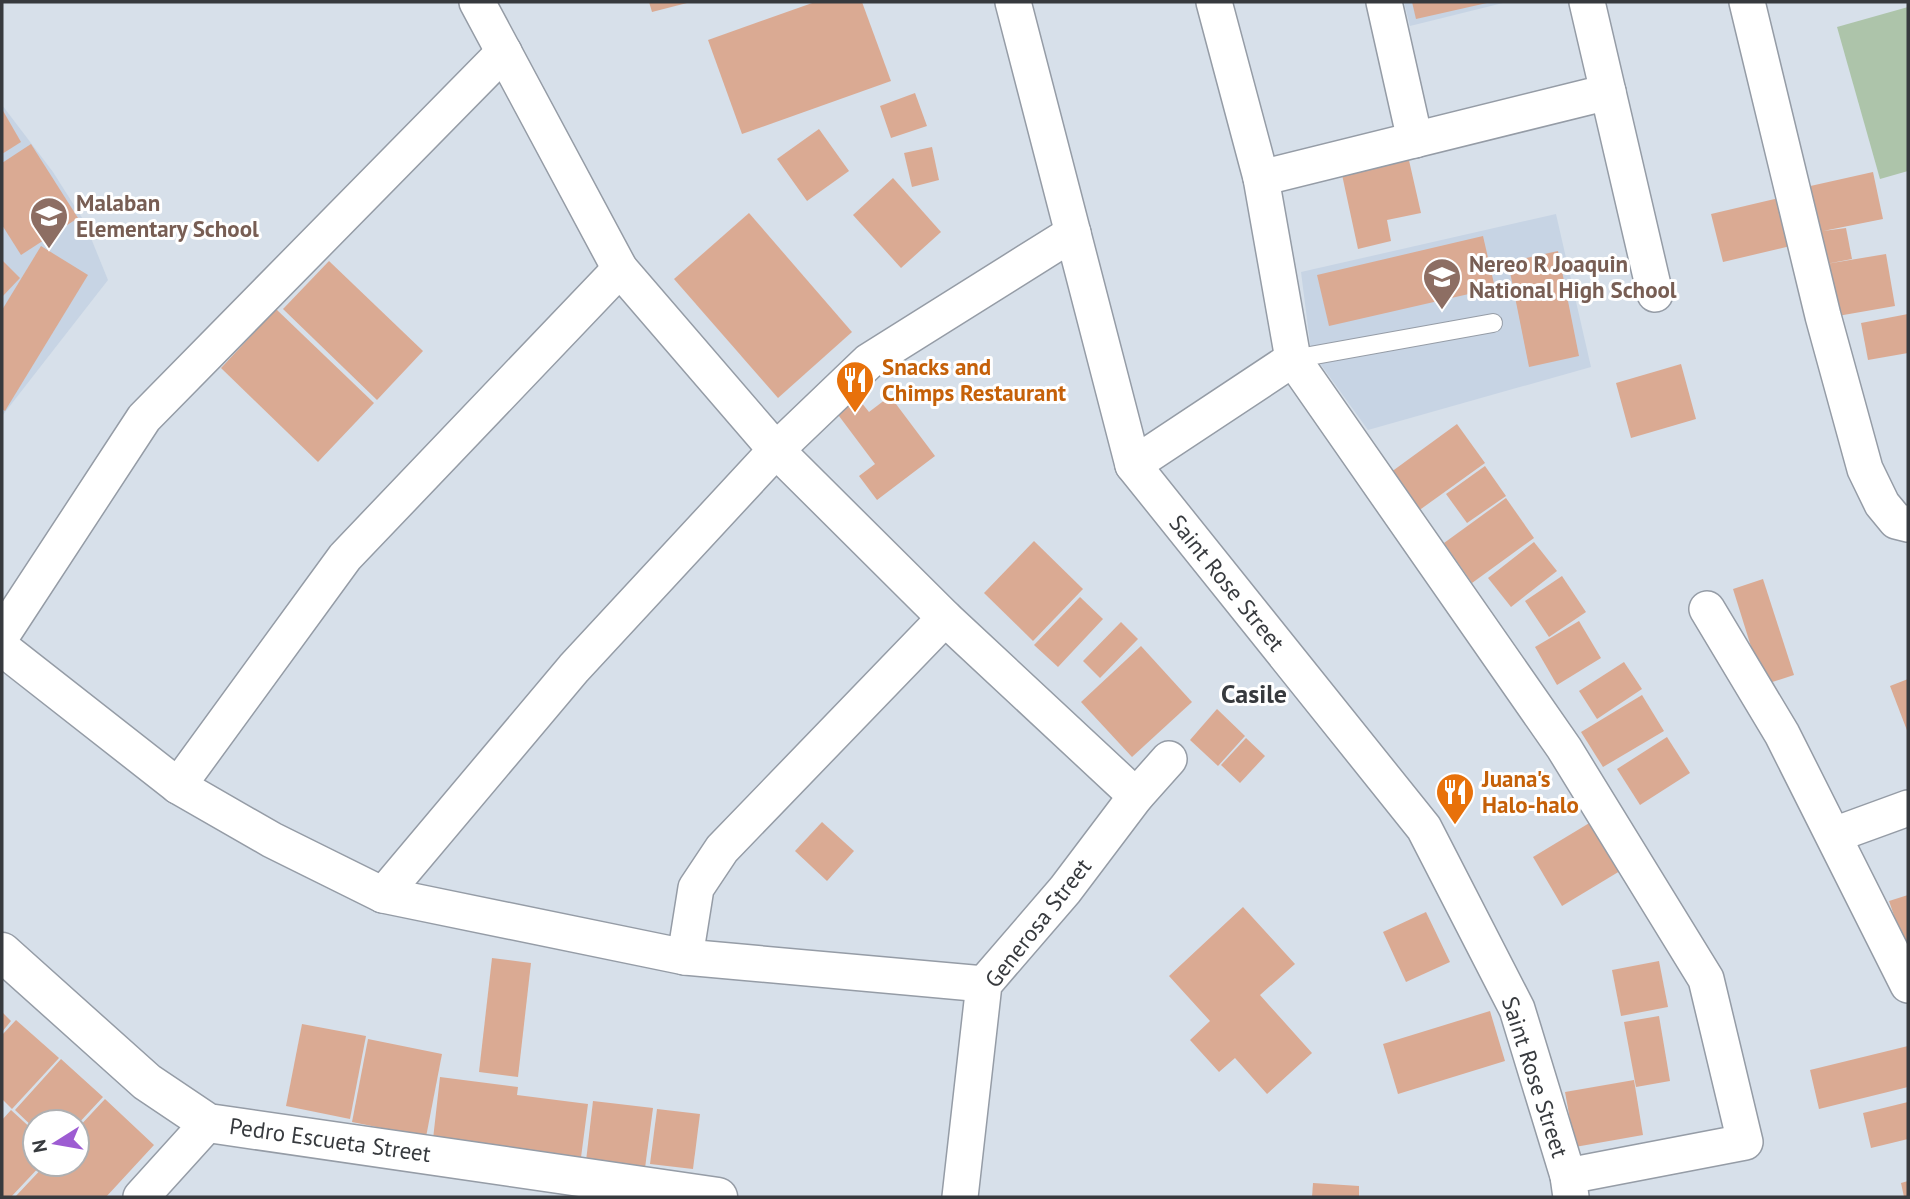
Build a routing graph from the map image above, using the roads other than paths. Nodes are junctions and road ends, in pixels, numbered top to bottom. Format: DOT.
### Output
graph roads {
  1 [pos="477,2"];
  2 [pos="1013,2"];
  3 [pos="1214,2"];
  4 [pos="1384,2"];
  5 [pos="1587,2"];
  6 [pos="1747,2"];
  7 [pos="504,52"];
  8 [pos="1608,92"];
  9 [pos="1415,140"];
  10 [pos="1261,178"];
  11 [pos="1073,233"];
  12 [pos="620,269"];
  13 [pos="1655,294"];
  14 [pos="1493,323"];
  15 [pos="1293,359"];
  16 [pos="776,450"];
  17 [pos="1133,465"];
  18 [pos="1908,524"];
  19 [pos="1707,610"];
  20 [pos="945,618"];
  21 [pos="2,635"];
  22 [pos="2,648"];
  23 [pos="1169,759"];
  24 [pos="178,786"];
  25 [pos="1136,796"];
  26 [pos="1908,808"];
  27 [pos="1834,835"];
  28 [pos="383,895"];
  29 [pos="2,952"];
  30 [pos="685,957"];
  31 [pos="984,985"];
  32 [pos="1908,985"];
  33 [pos="208,1123"];
  34 [pos="1569,1187"];
  35 [pos="141,1197"];
  36 [pos="718,1197"];
  37 [pos="960,1197"];
  1 -- 7 [label="street"];
  2 -- 11 [label="street, Saint Rose Street"];
  3 -- 10 [label="street"];
  4 -- 9 [label="street"];
  5 -- 8 [label="street"];
  6 -- 18 [label="street"];
  7 -- 12 [label="street"];
  7 -- 21 [label="street"];
  8 -- 9 [label="street"];
  8 -- 13 [label="street"];
  9 -- 10 [label="street"];
  10 -- 15 [label="street"];
  11 -- 16 [label="street"];
  11 -- 17 [label="street, Saint Rose Street"];
  12 -- 16 [label="street"];
  12 -- 24 [label="street"];
  14 -- 15 [label="lane"];
  15 -- 17 [label="street"];
  15 -- 34 [label="street"];
  16 -- 20 [label="street"];
  16 -- 28 [label="street"];
  17 -- 34 [label="street, Saint Rose Street"];
  19 -- 27 [label="street"];
  20 -- 25 [label="street"];
  20 -- 30 [label="street"];
  22 -- 24 [label="street"];
  23 -- 25 [label="street, Generosa Street"];
  24 -- 28 [label="street"];
  25 -- 31 [label="street, Generosa Street"];
  26 -- 27 [label="street"];
  27 -- 32 [label="street"];
  28 -- 30 [label="street"];
  29 -- 33 [label="street, Pedro Escueta Street"];
  30 -- 31 [label="street"];
  31 -- 37 [label="street, Generosa Street"];
  33 -- 35 [label="street"];
  33 -- 36 [label="street, Pedro Escueta Street"];
}
